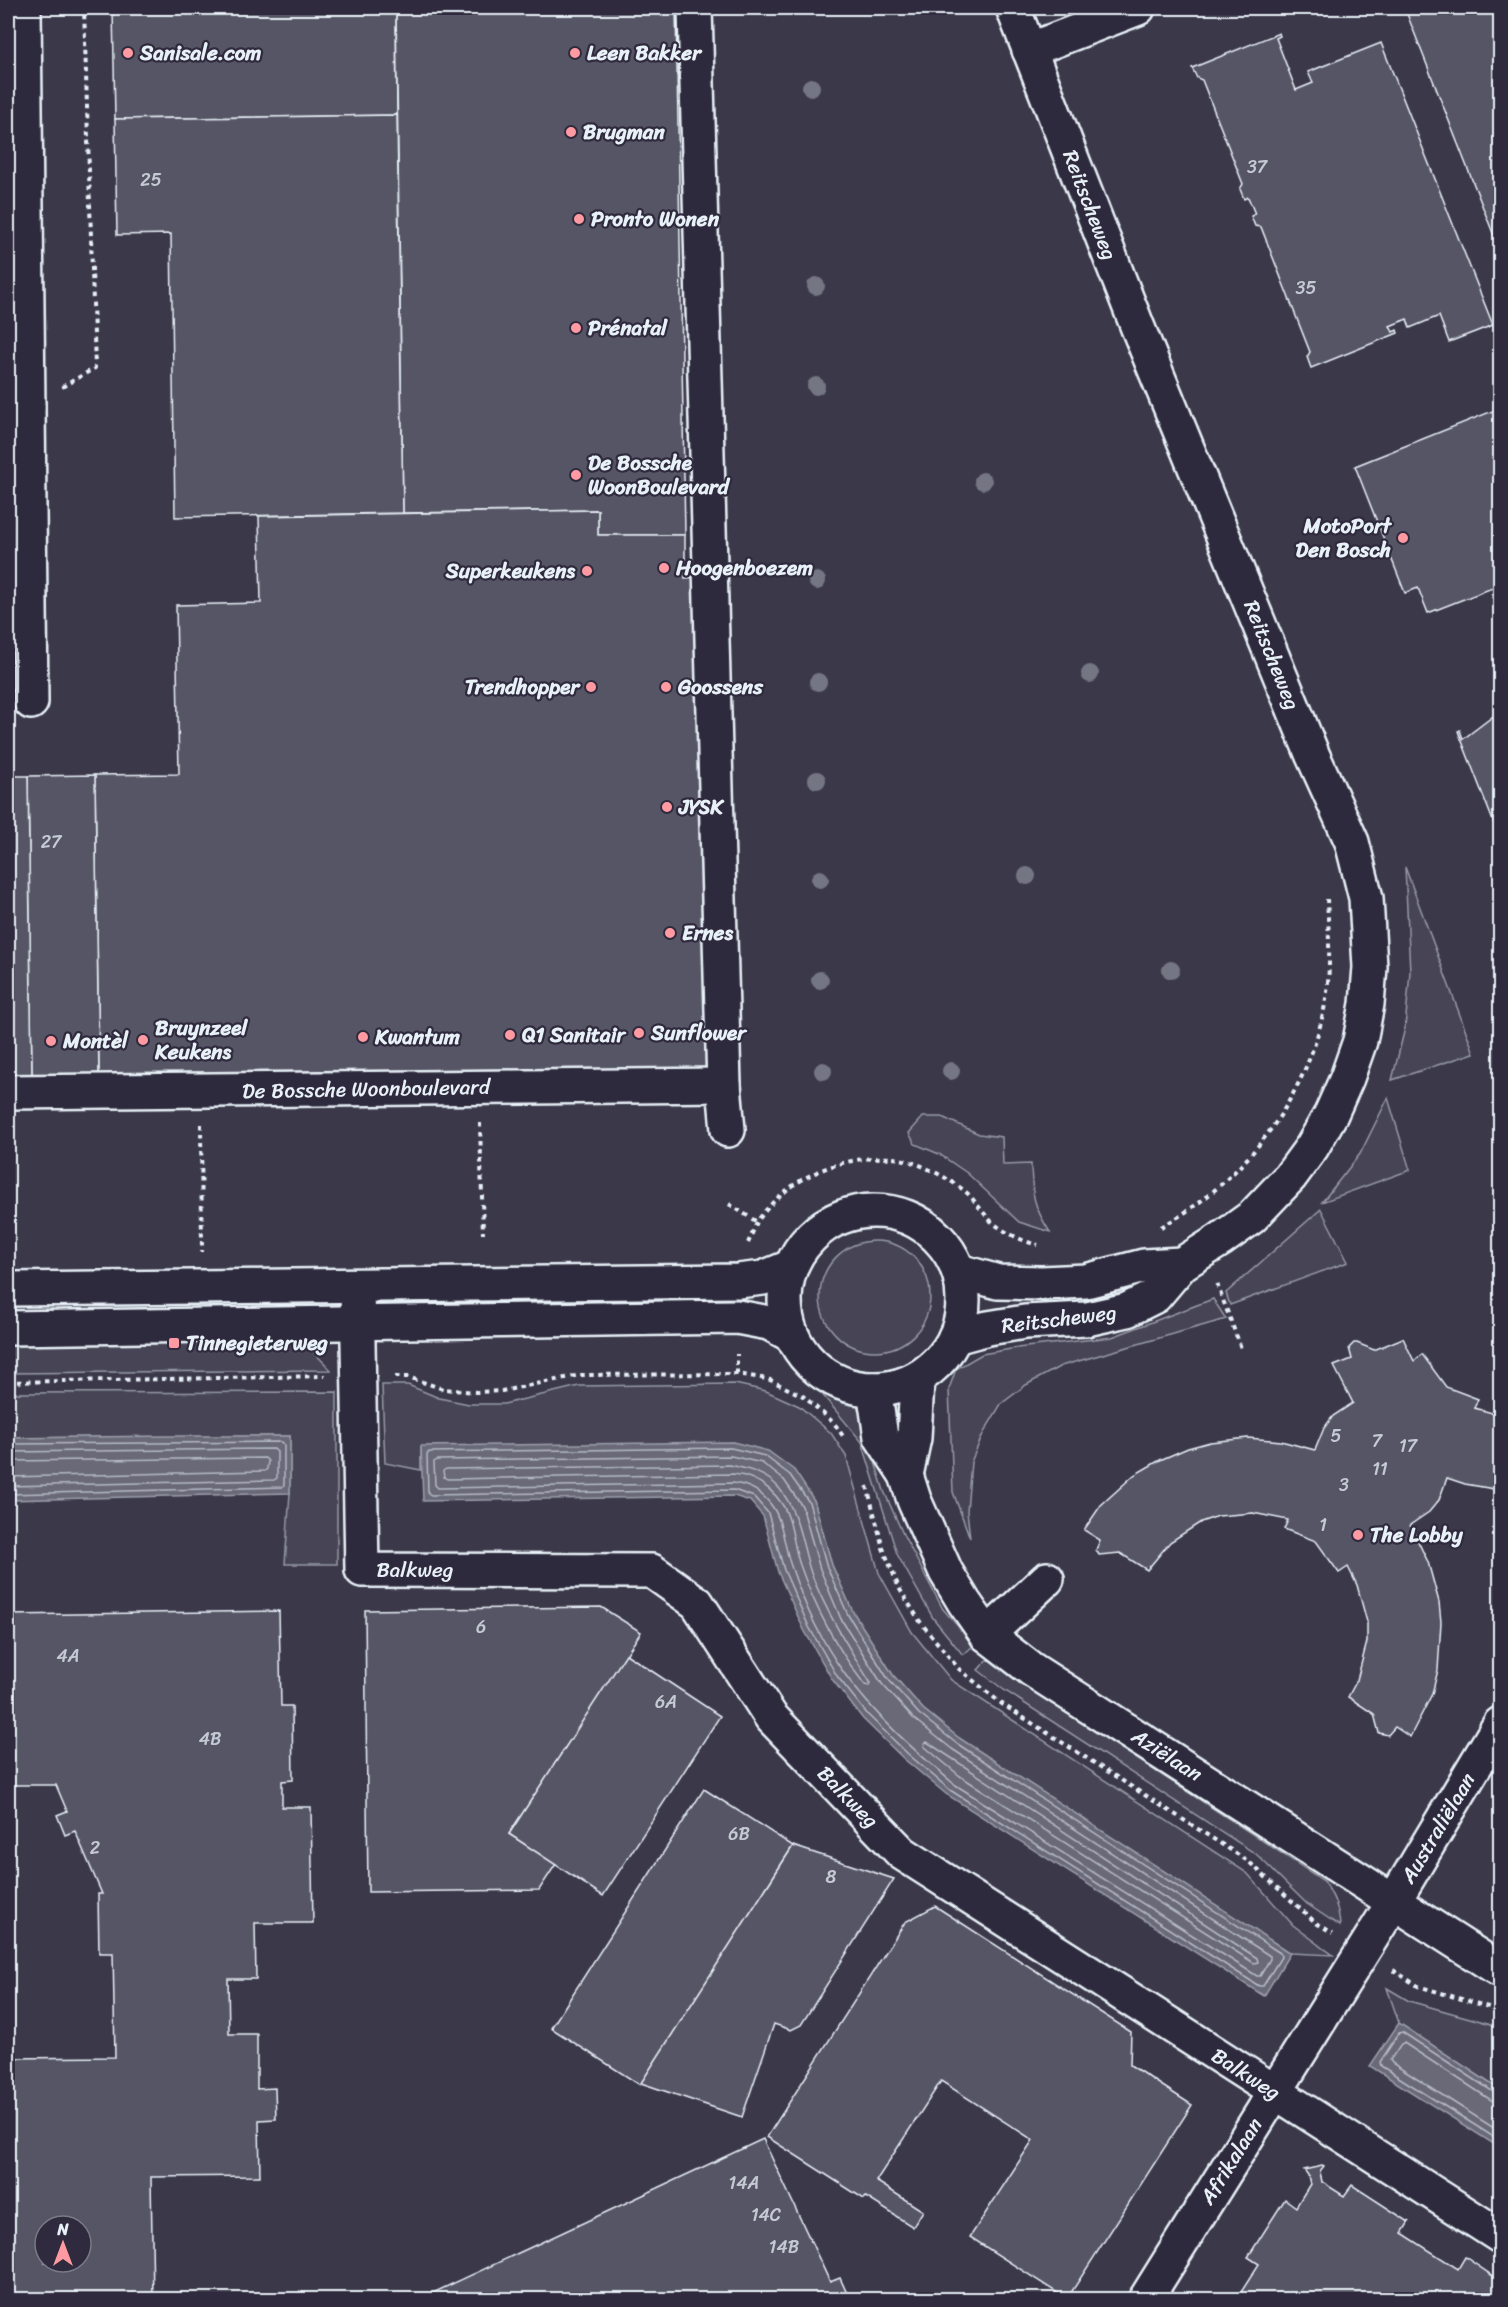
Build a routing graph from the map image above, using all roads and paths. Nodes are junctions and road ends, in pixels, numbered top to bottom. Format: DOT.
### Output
graph roads {
  1 [pos="24,8"];
  2 [pos="84,8"];
  3 [pos="695,8"];
  4 [pos="1013,8"];
  5 [pos="1138,8"];
  6 [pos="1029,50"];
  7 [pos="18,407"];
  8 [pos="31,702"];
  9 [pos="1327,898"];
  10 [pos="724,1085"];
  11 [pos="480,1088"];
  12 [pos="201,1090"];
  13 [pos="8,1092"];
  14 [pos="728,1130"];
  15 [pos="729,1204"];
  16 [pos="757,1222"];
  17 [pos="1152,1231"];
  18 [pos="483,1234"];
  19 [pos="1043,1246"];
  20 [pos="1193,1257"];
  21 [pos="790,1267"];
  22 [pos="959,1271"];
  23 [pos="738,1281"];
  24 [pos="202,1286"];
  25 [pos="357,1286"];
  26 [pos="8,1289"];
  27 [pos="737,1317"];
  28 [pos="358,1324"];
  29 [pos="8,1328"];
  30 [pos="791,1335"];
  31 [pos="955,1337"];
  32 [pos="1241,1348"];
  33 [pos="737,1374"];
  34 [pos="359,1376"];
  35 [pos="917,1381"];
  36 [pos="8,1382"];
  37 [pos="874,1389"];
  38 [pos="803,1396"];
  39 [pos="906,1474"];
  40 [pos="1047,1579"];
  41 [pos="987,1635"];
  42 [pos="1500,1724"];
  43 [pos="1393,1901"];
  44 [pos="1500,1970"];
  45 [pos="1275,2092"];
  46 [pos="1500,2236"];
  47 [pos="1145,2300"];
  1 -- 7 [label="street"];
  2 -- 7 [label="path"];
  3 -- 10 [label="street"];
  4 -- 6 [label="street, Reitscheweg"];
  5 -- 6 [label="street"];
  6 -- 20 [label="street, Reitscheweg"];
  7 -- 8 [label="street"];
  9 -- 17 [label="path"];
  10 -- 11 [label="street, De Bossche Woonboulevard"];
  10 -- 14 [label="street"];
  11 -- 12 [label="street, De Bossche Woonboulevard"];
  11 -- 18 [label="path"];
  12 -- 13 [label="street, De Bossche Woonboulevard"];
  12 -- 24 [label="path"];
  15 -- 16 [label="path"];
  16 -- 19 [label="path"];
  16 -- 23 [label="path"];
  20 -- 22 [label="street, Reitscheweg"];
  20 -- 31 [label="street, Reitscheweg"];
  20 -- 32 [label="path"];
  21 -- 22 [label="street"];
  21 -- 23 [label="street"];
  21 -- 30 [label="street"];
  22 -- 31 [label="street"];
  23 -- 25 [label="street"];
  24 -- 25 [label="street"];
  24 -- 26 [label="street"];
  25 -- 28 [label="street, Balkweg"];
  27 -- 28 [label="street"];
  27 -- 30 [label="street"];
  27 -- 33 [label="path"];
  28 -- 29 [label="street"];
  28 -- 34 [label="street, Balkweg"];
  30 -- 37 [label="street"];
  31 -- 35 [label="street"];
  33 -- 34 [label="path"];
  33 -- 38 [label="path"];
  34 -- 36 [label="path"];
  34 -- 45 [label="street, Balkweg"];
  35 -- 37 [label="street"];
  35 -- 39 [label="street"];
  37 -- 39 [label="street, Aziëlaan"];
  39 -- 41 [label="street, Aziëlaan"];
  40 -- 41 [label="street"];
  41 -- 43 [label="street, Aziëlaan"];
  42 -- 43 [label="street, Australiëlaan"];
  43 -- 44 [label="street, Aziëlaan"];
  43 -- 45 [label="street, Afrikalaan"];
  45 -- 46 [label="street, Balkweg"];
  45 -- 47 [label="street, Afrikalaan"];
}
